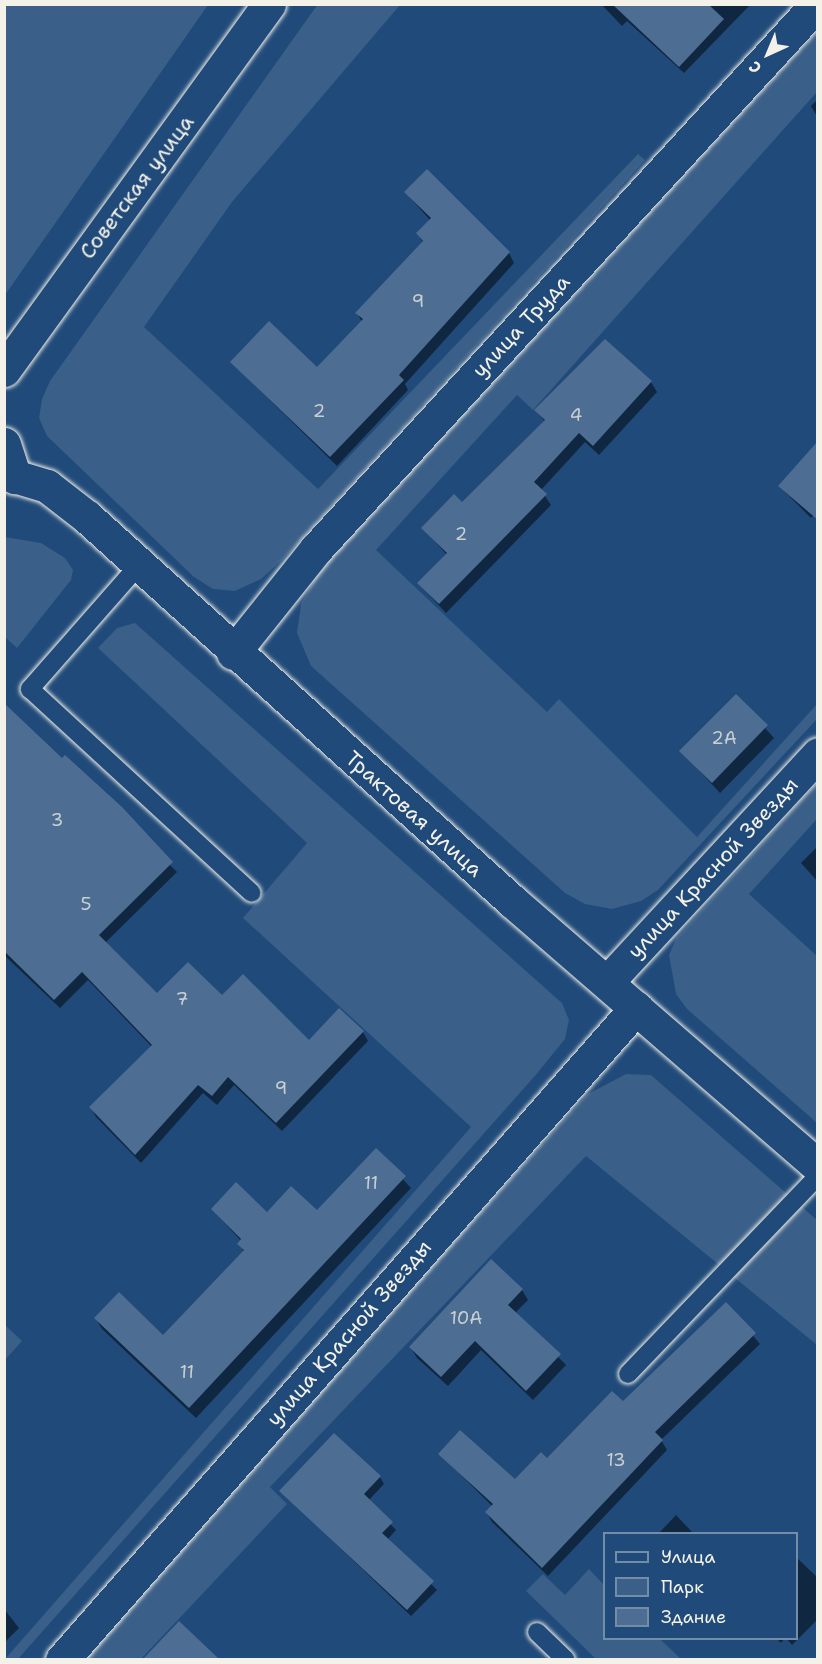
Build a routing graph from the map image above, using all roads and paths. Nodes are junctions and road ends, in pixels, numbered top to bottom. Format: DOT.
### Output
graph roads {
  1 [pos="269,4"];
  2 [pos="817,4"];
  3 [pos="4,370"];
  4 [pos="4,444"];
  5 [pos="10,475"];
  6 [pos="138,566"];
  7 [pos="233,653"];
  8 [pos="818,754"];
  9 [pos="252,893"];
  10 [pos="608,981"];
  11 [pos="636,1008"];
  12 [pos="818,1166"];
  13 [pos="818,1176"];
  14 [pos="628,1374"];
  15 [pos="537,1632"];
  16 [pos="62,1659"];
  17 [pos="566,1659"];
  1 -- 3 [label="main road, Советская улица"];
  2 -- 7 [label="main road, улица Труда"];
  4 -- 5 [label="main road"];
  5 -- 6 [label="main road, Трактовая улица"];
  6 -- 7 [label="main road, Трактовая улица"];
  6 -- 9 [label="lane"];
  7 -- 10 [label="main road, Трактовая улица"];
  8 -- 10 [label="main road, улица Красной Звезды"];
  10 -- 11 [label="main road, Трактовая улица"];
  11 -- 12 [label="main road, Трактовая улица"];
  11 -- 16 [label="main road, улица Красной Звезды"];
  13 -- 14 [label="lane"];
  15 -- 17 [label="lane"];
}
